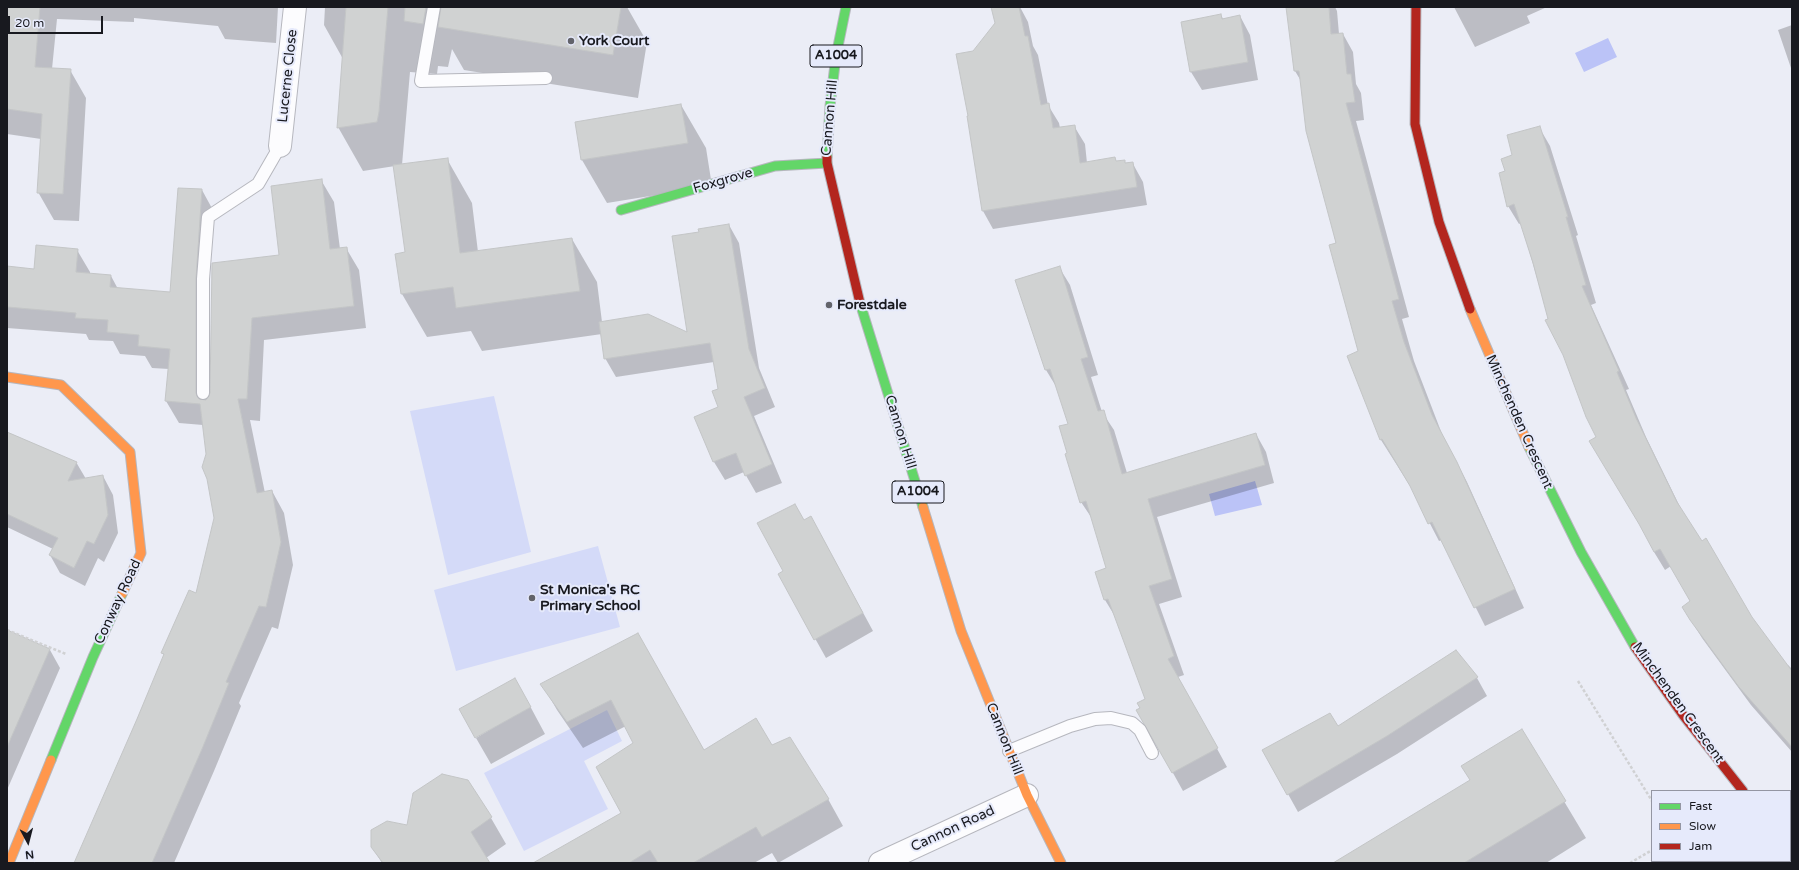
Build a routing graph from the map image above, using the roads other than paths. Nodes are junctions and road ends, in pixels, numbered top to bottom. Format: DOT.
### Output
graph roads {
  1 [pos="295,7"];
  2 [pos="434,7"];
  3 [pos="846,7"];
  4 [pos="1416,7"];
  5 [pos="546,78"];
  6 [pos="280,146"];
  7 [pos="827,163"];
  8 [pos="622,210"];
  9 [pos="7,377"];
  10 [pos="203,393"];
  11 [pos="1009,751"];
  12 [pos="1152,753"];
  13 [pos="1742,790"];
  14 [pos="1027,795"];
  15 [pos="9,863"];
  16 [pos="880,863"];
  17 [pos="1061,863"];
  1 -- 6 [label="street, Lucerne Close"];
  2 -- 5 [label="lane"];
  3 -- 7 [label="street, Cannon Hill / A1004"];
  4 -- 13 [label="street, Minchenden Crescent"];
  6 -- 10 [label="lane"];
  7 -- 8 [label="street, Foxgrove"];
  7 -- 11 [label="street, Cannon Hill / A1004"];
  9 -- 15 [label="street, Conway Road"];
  11 -- 12 [label="lane"];
  11 -- 14 [label="street, Cannon Hill / A1004"];
  14 -- 16 [label="street, Cannon Road"];
  14 -- 17 [label="street, Cannon Hill / A1004"];
}
